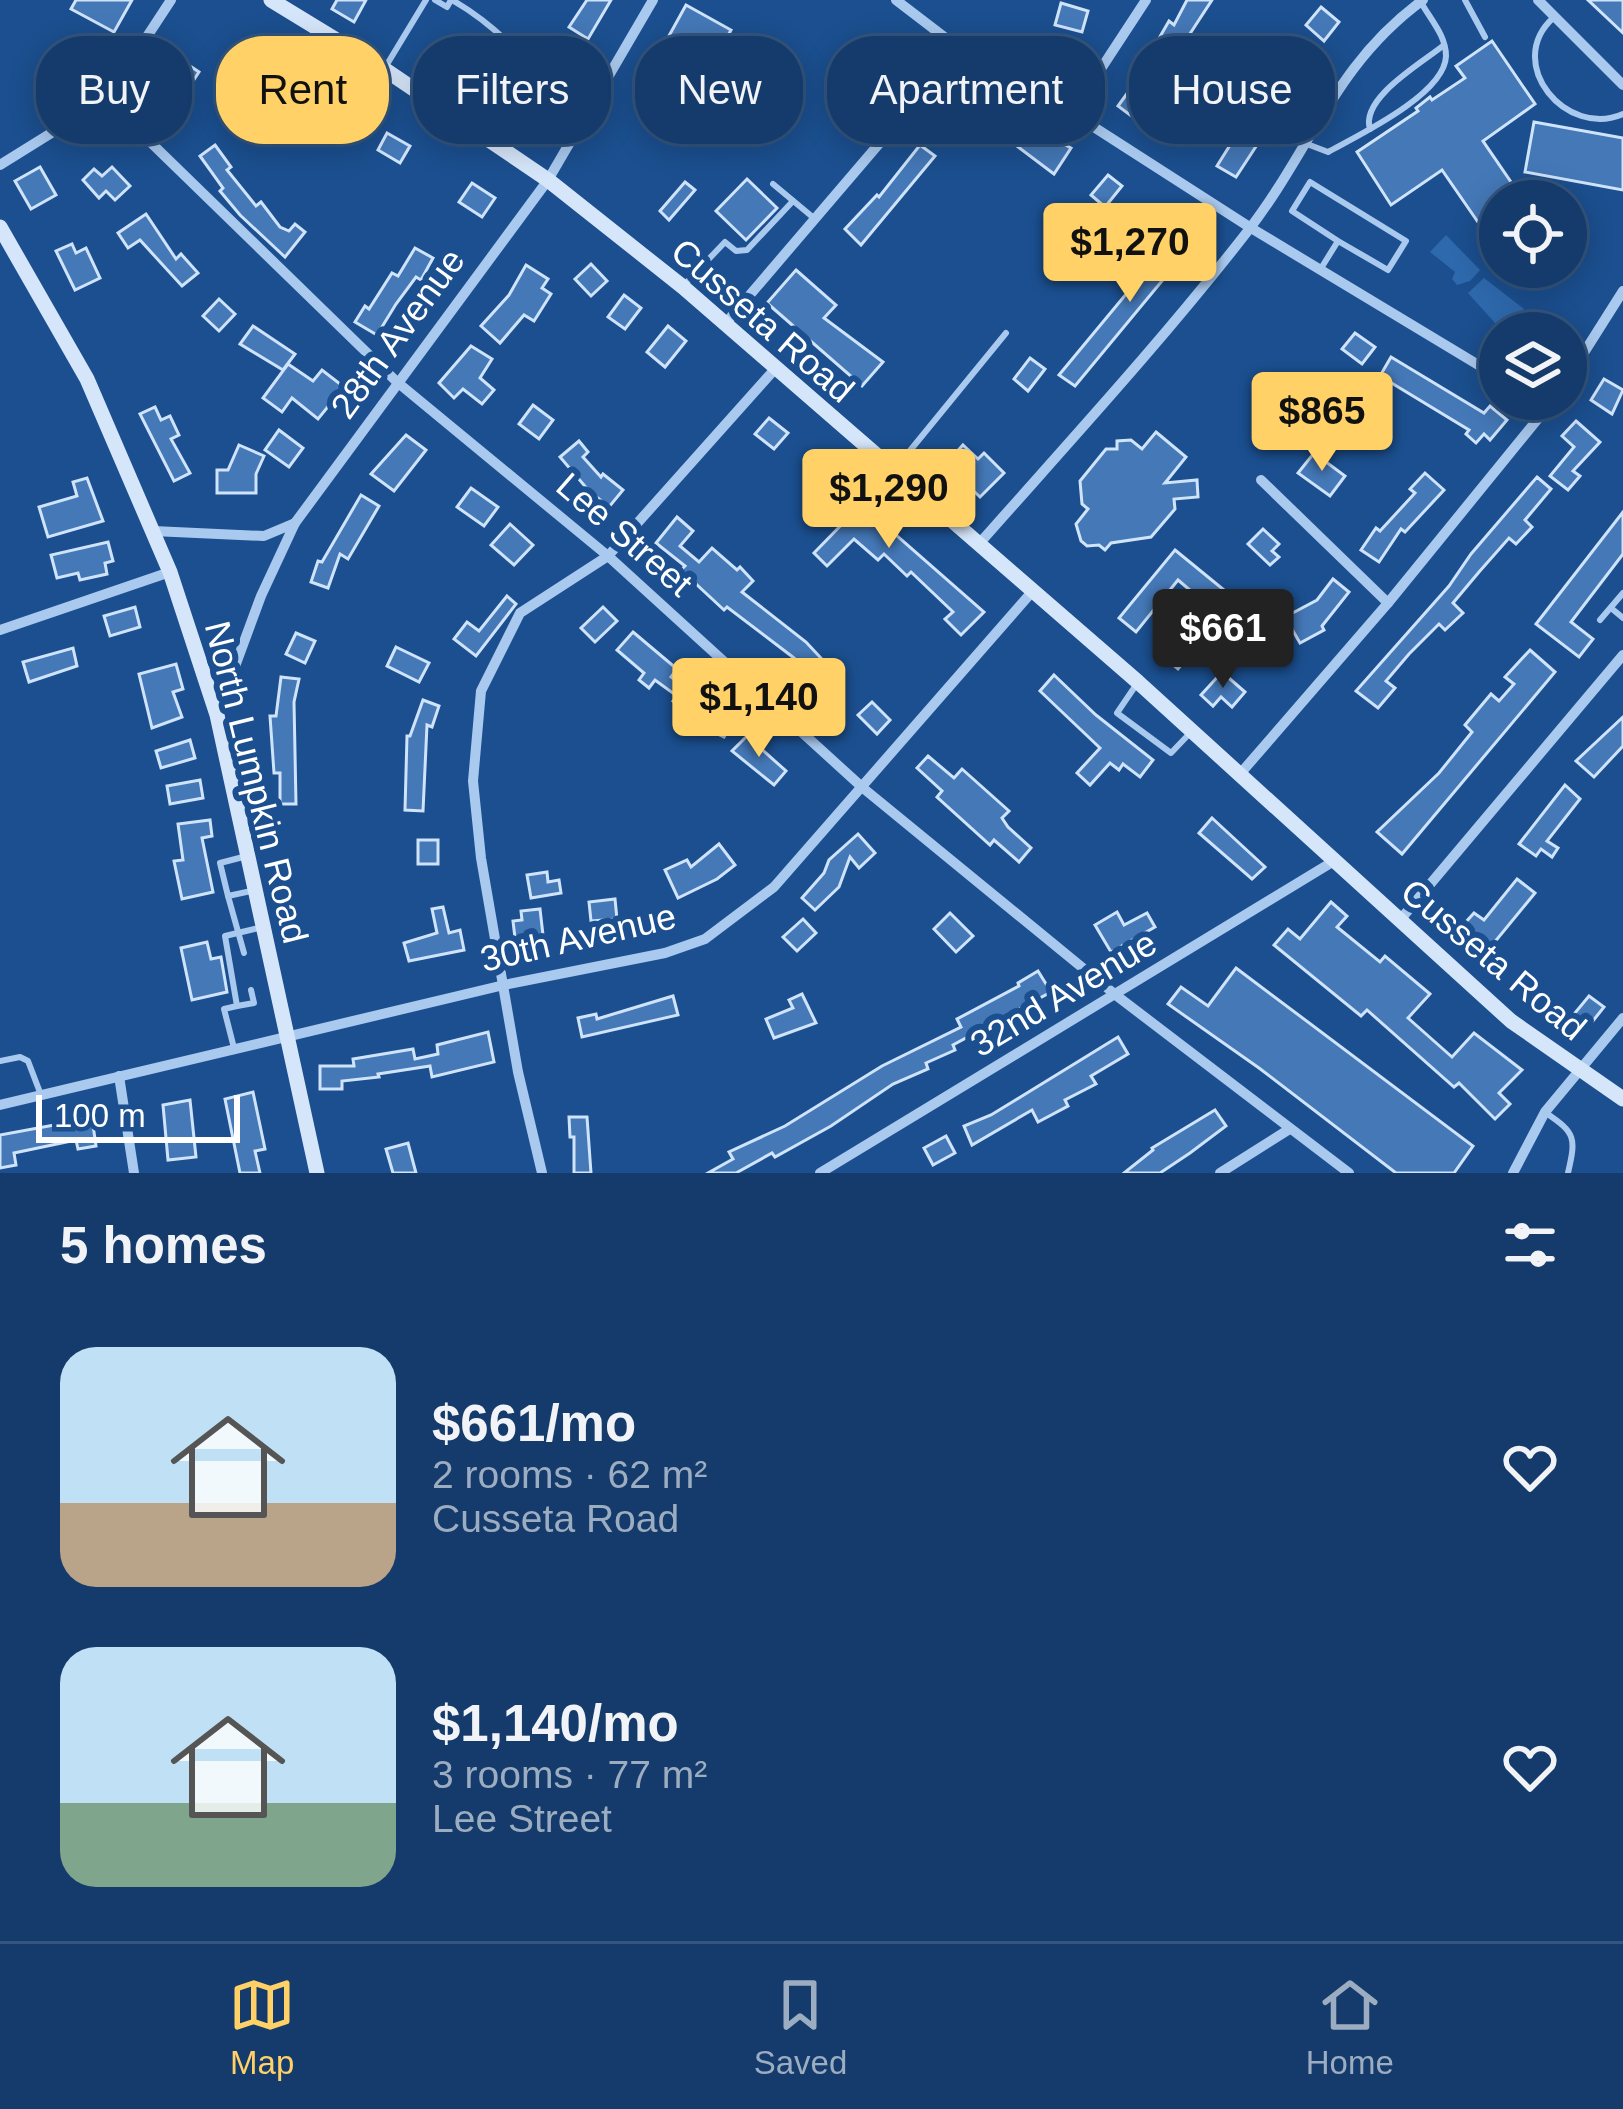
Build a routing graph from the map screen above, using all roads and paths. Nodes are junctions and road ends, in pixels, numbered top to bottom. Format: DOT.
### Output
graph roads {
  1 [pos="171,0"];
  2 [pos="271,0"];
  3 [pos="430,0"];
  4 [pos="451,0"];
  5 [pos="652,0"];
  6 [pos="1146,0"];
  7 [pos="1465,0"];
  8 [pos="1538,0"];
  9 [pos="898,1"];
  10 [pos="1422,1"];
  11 [pos="1553,18"];
  12 [pos="147,36"];
  13 [pos="330,36"];
  14 [pos="501,36"];
  15 [pos="942,36"];
  16 [pos="1485,38"];
  17 [pos="1444,45"];
  18 [pos="389,62"];
  19 [pos="1105,63"];
  20 [pos="1623,68"];
  21 [pos="611,71"];
  22 [pos="389,72"];
  23 [pos="1619,82"];
  24 [pos="1335,94"];
  25 [pos="1623,114"];
  26 [pos="1370,129"];
  27 [pos="1105,134"];
  28 [pos="36,143"];
  29 [pos="152,144"];
  30 [pos="569,144"];
  31 [pos="877,144"];
  32 [pos="1303,144"];
  33 [pos="1309,144"];
  34 [pos="0,165"];
  35 [pos="548,180"];
  36 [pos="773,184"];
  37 [pos="793,201"];
  38 [pos="814,218"];
  39 [pos="0,226"];
  40 [pos="1251,228"];
  41 [pos="1338,241"];
  42 [pos="1320,270"];
  43 [pos="683,287"];
  44 [pos="1623,291"];
  45 [pos="725,324"];
  46 [pos="1006,333"];
  47 [pos="1587,348"];
  48 [pos="1479,365"];
  49 [pos="776,368"];
  50 [pos="397,382"];
  51 [pos="1538,420"];
  52 [pos="892,471"];
  53 [pos="1262,481"];
  54 [pos="295,523"];
  55 [pos="153,532"];
  56 [pos="978,545"];
  57 [pos="608,556"];
  58 [pos="170,572"];
  59 [pos="1623,592"];
  60 [pos="1031,593"];
  61 [pos="1388,603"];
  62 [pos="1610,608"];
  63 [pos="1623,618"];
  64 [pos="1600,620"];
  65 [pos="0,630"];
  66 [pos="1623,655"];
  67 [pos="1138,682"];
  68 [pos="217,715"];
  69 [pos="1191,731"];
  70 [pos="1240,774"];
  71 [pos="863,788"];
  72 [pos="248,856"];
  73 [pos="1334,861"];
  74 [pos="256,890"];
  75 [pos="228,896"];
  76 [pos="1400,920"];
  77 [pos="265,927"];
  78 [pos="238,932"];
  79 [pos="244,953"];
  80 [pos="504,985"];
  81 [pos="251,990"];
  82 [pos="1117,996"];
  83 [pos="280,997"];
  84 [pos="254,1003"];
  85 [pos="237,1006"];
  86 [pos="1623,1018"];
  87 [pos="289,1034"];
  88 [pos="234,1048"];
  89 [pos="0,1061"];
  90 [pos="1580,1070"];
  91 [pos="119,1076"];
  92 [pos="41,1095"];
  93 [pos="1623,1099"];
  94 [pos="0,1105"];
  95 [pos="1545,1112"];
  96 [pos="1288,1130"];
  97 [pos="134,1173"];
  98 [pos="317,1173"];
  99 [pos="542,1173"];
  100 [pos="820,1173"];
  101 [pos="1220,1173"];
  102 [pos="1349,1173"];
  103 [pos="1513,1173"];
  104 [pos="1568,1173"];
  1 -- 12 [label="street"];
  2 -- 13 [label="street, Cusseta Road"];
  3 -- 4 [label="lane"];
  3 -- 18 [label="lane"];
  4 -- 14 [label="lane"];
  5 -- 21 [label="street, 28th Avenue"];
  6 -- 19 [label="street"];
  7 -- 16 [label="lane"];
  8 -- 11 [label="street"];
  9 -- 15 [label="street"];
  10 -- 17 [label="lane"];
  10 -- 24 [label="street"];
  11 -- 23 [label="street"];
  11 -- 25 [label="lane"];
  17 -- 26 [label="lane"];
  17 -- 26 [label="lane"];
  20 -- 23 [label="lane"];
  22 -- 35 [label="street, Cusseta Road"];
  26 -- 33 [label="lane"];
  27 -- 40 [label="street"];
  28 -- 34 [label="street"];
  29 -- 50 [label="street, Lee Street"];
  30 -- 35 [label="street, 28th Avenue"];
  31 -- 38 [label="street"];
  32 -- 40 [label="street"];
  35 -- 43 [label="street, Cusseta Road"];
  35 -- 50 [label="street, 28th Avenue"];
  36 -- 37 [label="lane"];
  37 -- 38 [label="lane"];
  37 -- 43 [label="lane"];
  38 -- 45 [label="street"];
  39 -- 55 [label="street, North Lumpkin Road"];
  40 -- 42 [label="street"];
  40 -- 56 [label="street"];
  41 -- 41 [label="lane"];
  41 -- 42 [label="lane"];
  42 -- 48 [label="street"];
  43 -- 45 [label="street, Cusseta Road"];
  44 -- 47 [label="street"];
  45 -- 49 [label="street, Cusseta Road"];
  46 -- 52 [label="lane"];
  49 -- 52 [label="street, Cusseta Road"];
  49 -- 57 [label="street"];
  50 -- 54 [label="street, 28th Avenue"];
  50 -- 57 [label="street, Lee Street"];
  51 -- 61 [label="street"];
  52 -- 56 [label="street, Cusseta Road"];
  53 -- 61 [label="street"];
  54 -- 55 [label="street"];
  54 -- 68 [label="street, 28th Avenue"];
  55 -- 58 [label="street, North Lumpkin Road"];
  56 -- 60 [label="street, Cusseta Road"];
  57 -- 71 [label="street, Lee Street"];
  57 -- 80 [label="street"];
  58 -- 65 [label="street"];
  58 -- 68 [label="street, North Lumpkin Road"];
  59 -- 62 [label="lane"];
  60 -- 67 [label="street, Cusseta Road"];
  60 -- 71 [label="street, 30th Avenue"];
  61 -- 70 [label="street"];
  62 -- 63 [label="lane"];
  62 -- 64 [label="lane"];
  66 -- 76 [label="street"];
  67 -- 69 [label="street, Cusseta Road"];
  67 -- 69 [label="lane"];
  68 -- 72 [label="street, North Lumpkin Road"];
  69 -- 70 [label="street, Cusseta Road"];
  70 -- 73 [label="street, Cusseta Road"];
  71 -- 80 [label="street, 30th Avenue"];
  71 -- 82 [label="street, Lee Street"];
  72 -- 74 [label="street, North Lumpkin Road"];
  72 -- 75 [label="lane"];
  73 -- 76 [label="street, Cusseta Road"];
  73 -- 82 [label="street, 32nd Avenue"];
  74 -- 75 [label="lane"];
  74 -- 77 [label="street, North Lumpkin Road"];
  75 -- 78 [label="lane"];
  76 -- 90 [label="street, Cusseta Road"];
  77 -- 78 [label="lane"];
  77 -- 83 [label="street, North Lumpkin Road"];
  78 -- 79 [label="lane"];
  78 -- 85 [label="lane"];
  80 -- 87 [label="street, 30th Avenue"];
  80 -- 99 [label="street"];
  81 -- 84 [label="lane"];
  82 -- 96 [label="street, Lee Street"];
  82 -- 100 [label="street, 32nd Avenue"];
  83 -- 84 [label="lane"];
  83 -- 87 [label="street, North Lumpkin Road"];
  84 -- 85 [label="lane"];
  85 -- 88 [label="lane"];
  86 -- 90 [label="street"];
  87 -- 88 [label="street, 30th Avenue"];
  87 -- 98 [label="street, North Lumpkin Road"];
  88 -- 91 [label="street, 30th Avenue"];
  89 -- 92 [label="lane"];
  90 -- 93 [label="street, Cusseta Road"];
  90 -- 95 [label="street"];
  91 -- 92 [label="street, 30th Avenue"];
  91 -- 97 [label="street"];
  92 -- 94 [label="street, 30th Avenue"];
  95 -- 103 [label="street"];
  95 -- 104 [label="lane"];
  96 -- 101 [label="street"];
  96 -- 102 [label="street, Lee Street"];
}
